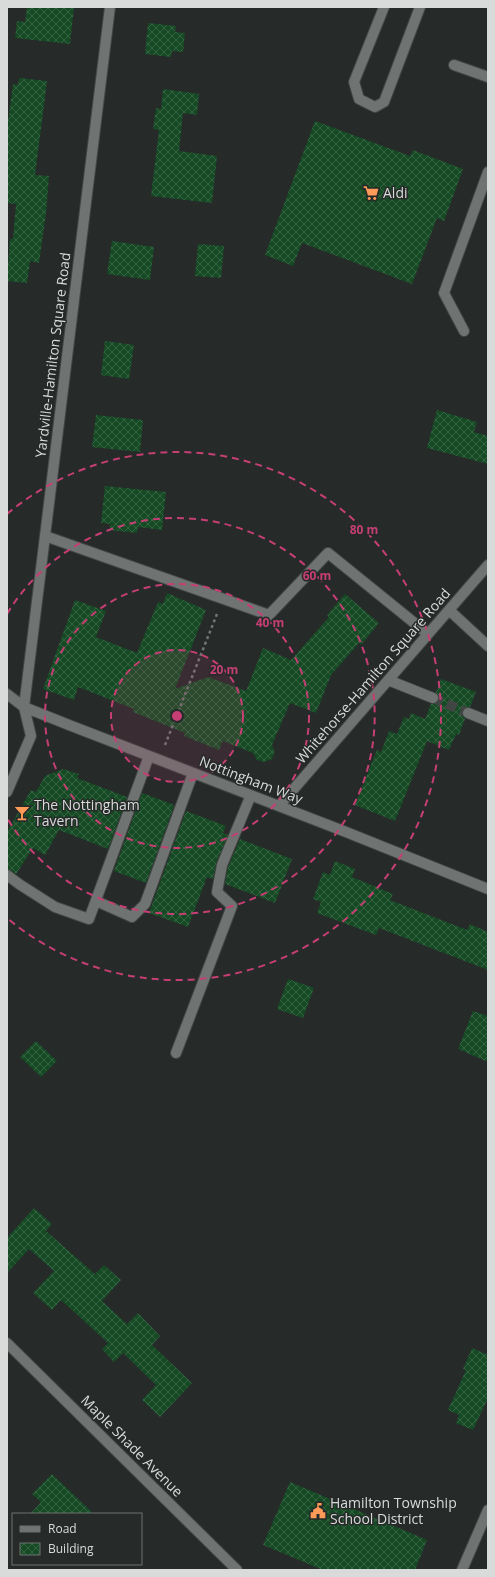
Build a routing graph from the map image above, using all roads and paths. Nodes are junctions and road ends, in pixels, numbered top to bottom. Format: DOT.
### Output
graph roads {
  1 [pos="110,7"];
  2 [pos="384,7"];
  3 [pos="420,7"];
  4 [pos="454,65"];
  5 [pos="488,77"];
  6 [pos="488,172"];
  7 [pos="464,331"];
  8 [pos="45,536"];
  9 [pos="488,565"];
  10 [pos="222,598"];
  11 [pos="449,610"];
  12 [pos="428,634"];
  13 [pos="488,646"];
  14 [pos="388,680"];
  15 [pos="7,694"];
  16 [pos="433,698"];
  17 [pos="24,707"];
  18 [pos="468,713"];
  19 [pos="488,721"];
  20 [pos="149,756"];
  21 [pos="159,760"];
  22 [pos="193,773"];
  23 [pos="7,792"];
  24 [pos="251,795"];
  25 [pos="279,806"];
  26 [pos="7,875"];
  27 [pos="488,889"];
  28 [pos="96,901"];
  29 [pos="176,1053"];
  30 [pos="7,1343"];
  31 [pos="488,1510"];
  32 [pos="237,1570"];
  33 [pos="462,1570"];
  1 -- 8 [label="street, Yardville-Hamilton Square Road"];
  2 -- 3 [label="street"];
  4 -- 5 [label="street"];
  6 -- 7 [label="street"];
  8 -- 10 [label="street"];
  8 -- 17 [label="street, Yardville-Hamilton Square Road"];
  9 -- 11 [label="street, Whitehorse-Hamilton Square Road"];
  10 -- 12 [label="street"];
  10 -- 21 [label="path"];
  11 -- 12 [label="street, Whitehorse-Hamilton Square Road"];
  11 -- 13 [label="street"];
  12 -- 14 [label="street, Whitehorse-Hamilton Square Road"];
  14 -- 16 [label="street"];
  14 -- 25 [label="street, Whitehorse-Hamilton Square Road"];
  15 -- 17 [label="street, Nottingham Way"];
  17 -- 20 [label="street, Nottingham Way"];
  17 -- 23 [label="street"];
  18 -- 19 [label="street"];
  20 -- 21 [label="street, Nottingham Way"];
  20 -- 28 [label="street"];
  21 -- 22 [label="street, Nottingham Way"];
  22 -- 24 [label="street, Nottingham Way"];
  22 -- 28 [label="street"];
  24 -- 25 [label="street, Nottingham Way"];
  24 -- 29 [label="street"];
  25 -- 27 [label="street, Nottingham Way"];
  26 -- 28 [label="street"];
  30 -- 32 [label="street, Maple Shade Avenue"];
  31 -- 33 [label="street"];
}
